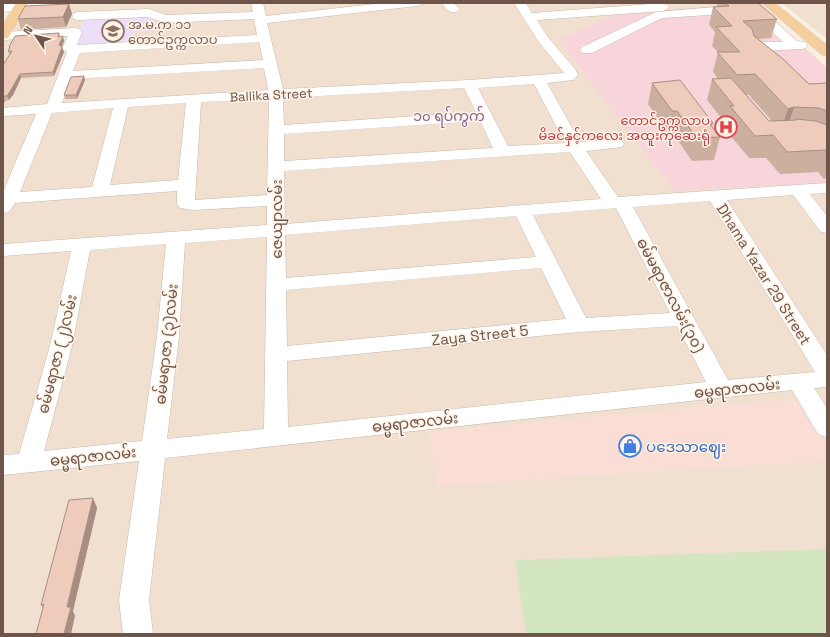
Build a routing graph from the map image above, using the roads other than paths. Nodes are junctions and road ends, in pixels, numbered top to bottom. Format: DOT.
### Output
graph roads {
  1 [pos="6,3"];
  2 [pos="61,3"];
  3 [pos="83,3"];
  4 [pos="417,3"];
  5 [pos="520,3"];
  6 [pos="738,3"];
  7 [pos="768,3"];
  8 [pos="702,4"];
  9 [pos="21,5"];
  10 [pos="641,6"];
  11 [pos="3,8"];
  12 [pos="586,8"];
  13 [pos="259,13"];
  14 [pos="78,16"];
  15 [pos="529,17"];
  16 [pos="4,32"];
  17 [pos="68,33"];
  18 [pos="264,38"];
  19 [pos="794,45"];
  20 [pos="822,48"];
  21 [pos="75,49"];
  22 [pos="587,50"];
  23 [pos="270,64"];
  24 [pos="776,70"];
  25 [pos="66,75"];
  26 [pos="539,80"];
  27 [pos="469,84"];
  28 [pos="275,94"];
  29 [pos="194,98"];
  30 [pos="121,104"];
  31 [pos="49,109"];
  32 [pos="3,112"];
  33 [pos="484,116"];
  34 [pos="276,130"];
  35 [pos="616,144"];
  36 [pos="575,147"];
  37 [pos="503,152"];
  38 [pos="276,167"];
  39 [pos="186,185"];
  40 [pos="827,188"];
  41 [pos="798,190"];
  42 [pos="100,191"];
  43 [pos="715,195"];
  44 [pos="275,200"];
  45 [pos="617,202"];
  46 [pos="6,203"];
  47 [pos="522,211"];
  48 [pos="827,228"];
  49 [pos="276,230"];
  50 [pos="176,238"];
  51 [pos="82,245"];
  52 [pos="3,250"];
  53 [pos="548,262"];
  54 [pos="276,285"];
  55 [pos="683,319"];
  56 [pos="579,325"];
  57 [pos="276,355"];
  58 [pos="827,373"];
  59 [pos="827,379"];
  60 [pos="798,382"];
  61 [pos="721,389"];
  62 [pos="827,428"];
  63 [pos="276,436"];
  64 [pos="153,450"];
  65 [pos="29,462"];
  66 [pos="3,465"];
  67 [pos="138,634"];
  1 -- 11 [label="main road"];
  2 -- 9 [label="street"];
  3 -- 14 [label="street"];
  4 -- 13 [label="street"];
  5 -- 15 [label="street"];
  6 -- 8 [label="street"];
  7 -- 20 [label="main road"];
  8 -- 10 [label="street"];
  9 -- 11 [label="street"];
  9 -- 16 [label="main road"];
  10 -- 12 [label="street"];
  12 -- 15 [label="street"];
  13 -- 14 [label="street"];
  13 -- 18 [label="street, ဇေယျာလမ်း"];
  14 -- 17 [label="street"];
  15 -- 26 [label="street, Ballika Street"];
  16 -- 17 [label="street"];
  17 -- 21 [label="street"];
  18 -- 21 [label="street"];
  18 -- 23 [label="street, ဇေယျာလမ်း"];
  19 -- 20 [label="street"];
  19 -- 22 [label="street"];
  19 -- 24 [label="street"];
  21 -- 25 [label="street"];
  23 -- 25 [label="street"];
  23 -- 28 [label="street, ဇေယျာလမ်း"];
  25 -- 31 [label="street"];
  26 -- 27 [label="street, Ballika Street"];
  26 -- 36 [label="street, ဓမ်မရာဇာလမ်း(၃၀)"];
  27 -- 28 [label="street, Ballika Street"];
  27 -- 33 [label="street"];
  28 -- 29 [label="street, Ballika Street"];
  28 -- 34 [label="street, ဇေယျာလမ်း"];
  29 -- 30 [label="street, Ballika Street"];
  29 -- 39 [label="street"];
  30 -- 31 [label="street, Ballika Street"];
  30 -- 42 [label="street"];
  31 -- 32 [label="street, Ballika Street"];
  31 -- 46 [label="street"];
  33 -- 34 [label="street"];
  33 -- 37 [label="street"];
  34 -- 38 [label="street, ဇေယျာလမ်း"];
  35 -- 36 [label="street"];
  36 -- 37 [label="street"];
  36 -- 45 [label="street, ဓမ်မရာဇာလမ်း(၃၀)"];
  37 -- 38 [label="street"];
  38 -- 44 [label="street, ဇေယျာလမ်း"];
  39 -- 42 [label="street"];
  39 -- 44 [label="street"];
  40 -- 41 [label="street"];
  41 -- 43 [label="street"];
  41 -- 48 [label="street"];
  42 -- 46 [label="street"];
  43 -- 45 [label="street"];
  43 -- 58 [label="street, Dhama Yazar 29 Street"];
  44 -- 49 [label="street, ဇေယျာလမ်း"];
  45 -- 47 [label="street"];
  45 -- 55 [label="street, ဓမ်မရာဇာလမ်း(၃၀)"];
  47 -- 49 [label="street"];
  47 -- 53 [label="street"];
  49 -- 50 [label="street"];
  49 -- 54 [label="street, ဇေယျာလမ်း"];
  50 -- 51 [label="street"];
  50 -- 64 [label="street, ဓမ်မရာဇာ (၃)လမ်း"];
  51 -- 52 [label="street"];
  51 -- 65 [label="street, ဓမ်မရာဇာ (၂)လမ်း"];
  53 -- 54 [label="street"];
  53 -- 56 [label="street"];
  54 -- 57 [label="street, ဇေယျာလမ်း"];
  55 -- 56 [label="street, Zaya Street 5"];
  55 -- 61 [label="street, ဓမ်မရာဇာလမ်း(၃၀)"];
  56 -- 57 [label="street, Zaya Street 5"];
  57 -- 63 [label="street, ဇေယျာလမ်း"];
  59 -- 60 [label="street, ဓမ္မရာဇာလမ်း"];
  60 -- 61 [label="street, ဓမ္မရာဇာလမ်း"];
  60 -- 62 [label="street"];
  61 -- 63 [label="street, ဓမ္မရာဇာလမ်း"];
  63 -- 64 [label="street, ဓမ္မရာဇာလမ်း"];
  64 -- 65 [label="street, ဓမ္မရာဇာလမ်း"];
  64 -- 67 [label="street, ဓမ်မရာဇာ (၃)လမ်း"];
  65 -- 66 [label="street, ဓမ္မရာဇာလမ်း"];
}
